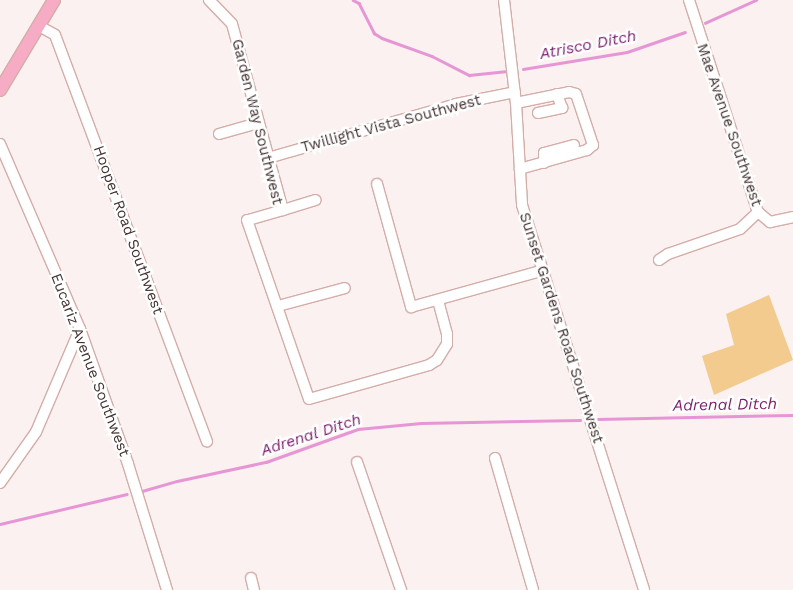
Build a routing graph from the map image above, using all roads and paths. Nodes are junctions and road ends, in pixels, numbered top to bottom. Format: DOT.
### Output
graph roads {
  1 [pos="54,0"];
  2 [pos="209,0"];
  3 [pos="504,0"];
  4 [pos="689,4"];
  5 [pos="39,26"];
  6 [pos="0,90"];
  7 [pos="515,90"];
  8 [pos="557,94"];
  9 [pos="516,103"];
  10 [pos="538,113"];
  11 [pos="258,123"];
  12 [pos="218,134"];
  13 [pos="0,144"];
  14 [pos="574,145"];
  15 [pos="268,158"];
  16 [pos="544,158"];
  17 [pos="520,169"];
  18 [pos="377,184"];
  19 [pos="316,200"];
  20 [pos="283,210"];
  21 [pos="758,212"];
  22 [pos="792,220"];
  23 [pos="659,260"];
  24 [pos="542,271"];
  25 [pos="344,288"];
  26 [pos="438,300"];
  27 [pos="278,306"];
  28 [pos="80,329"];
  29 [pos="207,442"];
  30 [pos="495,458"];
  31 [pos="357,462"];
  32 [pos="0,483"];
  33 [pos="251,578"];
  34 [pos="167,590"];
  35 [pos="254,590"];
  36 [pos="401,590"];
  37 [pos="533,590"];
  38 [pos="644,590"];
  1 -- 5 [label="main road"];
  2 -- 11 [label="street, Garden Way Southwest"];
  3 -- 7 [label="street, Sunset Gardens Road Southwest"];
  4 -- 21 [label="street, Mae Avenue Southwest"];
  5 -- 6 [label="main road"];
  5 -- 29 [label="street, Hooper Road Southwest"];
  7 -- 9 [label="street, Sunset Gardens Road Southwest"];
  7 -- 15 [label="street, Twillight Vista Southwest"];
  8 -- 9 [label="street"];
  8 -- 10 [label="street"];
  8 -- 16 [label="street"];
  9 -- 17 [label="street, Sunset Gardens Road Southwest"];
  11 -- 12 [label="street"];
  11 -- 15 [label="street, Garden Way Southwest"];
  13 -- 28 [label="street, Eucariz Avenue Southwest"];
  14 -- 16 [label="street"];
  15 -- 20 [label="street, Garden Way Southwest"];
  16 -- 17 [label="street"];
  17 -- 24 [label="street, Sunset Gardens Road Southwest"];
  18 -- 26 [label="street"];
  19 -- 20 [label="street"];
  20 -- 27 [label="street, Garden Way Southwest"];
  21 -- 22 [label="street, Mae Avenue Southwest"];
  21 -- 23 [label="street"];
  24 -- 26 [label="street"];
  24 -- 38 [label="street, Sunset Gardens Road Southwest"];
  25 -- 27 [label="street"];
  26 -- 27 [label="street, Garden Way Southwest"];
  28 -- 32 [label="street"];
  28 -- 34 [label="street, Eucariz Avenue Southwest"];
  30 -- 37 [label="street"];
  31 -- 36 [label="street"];
  33 -- 35 [label="street"];
}
